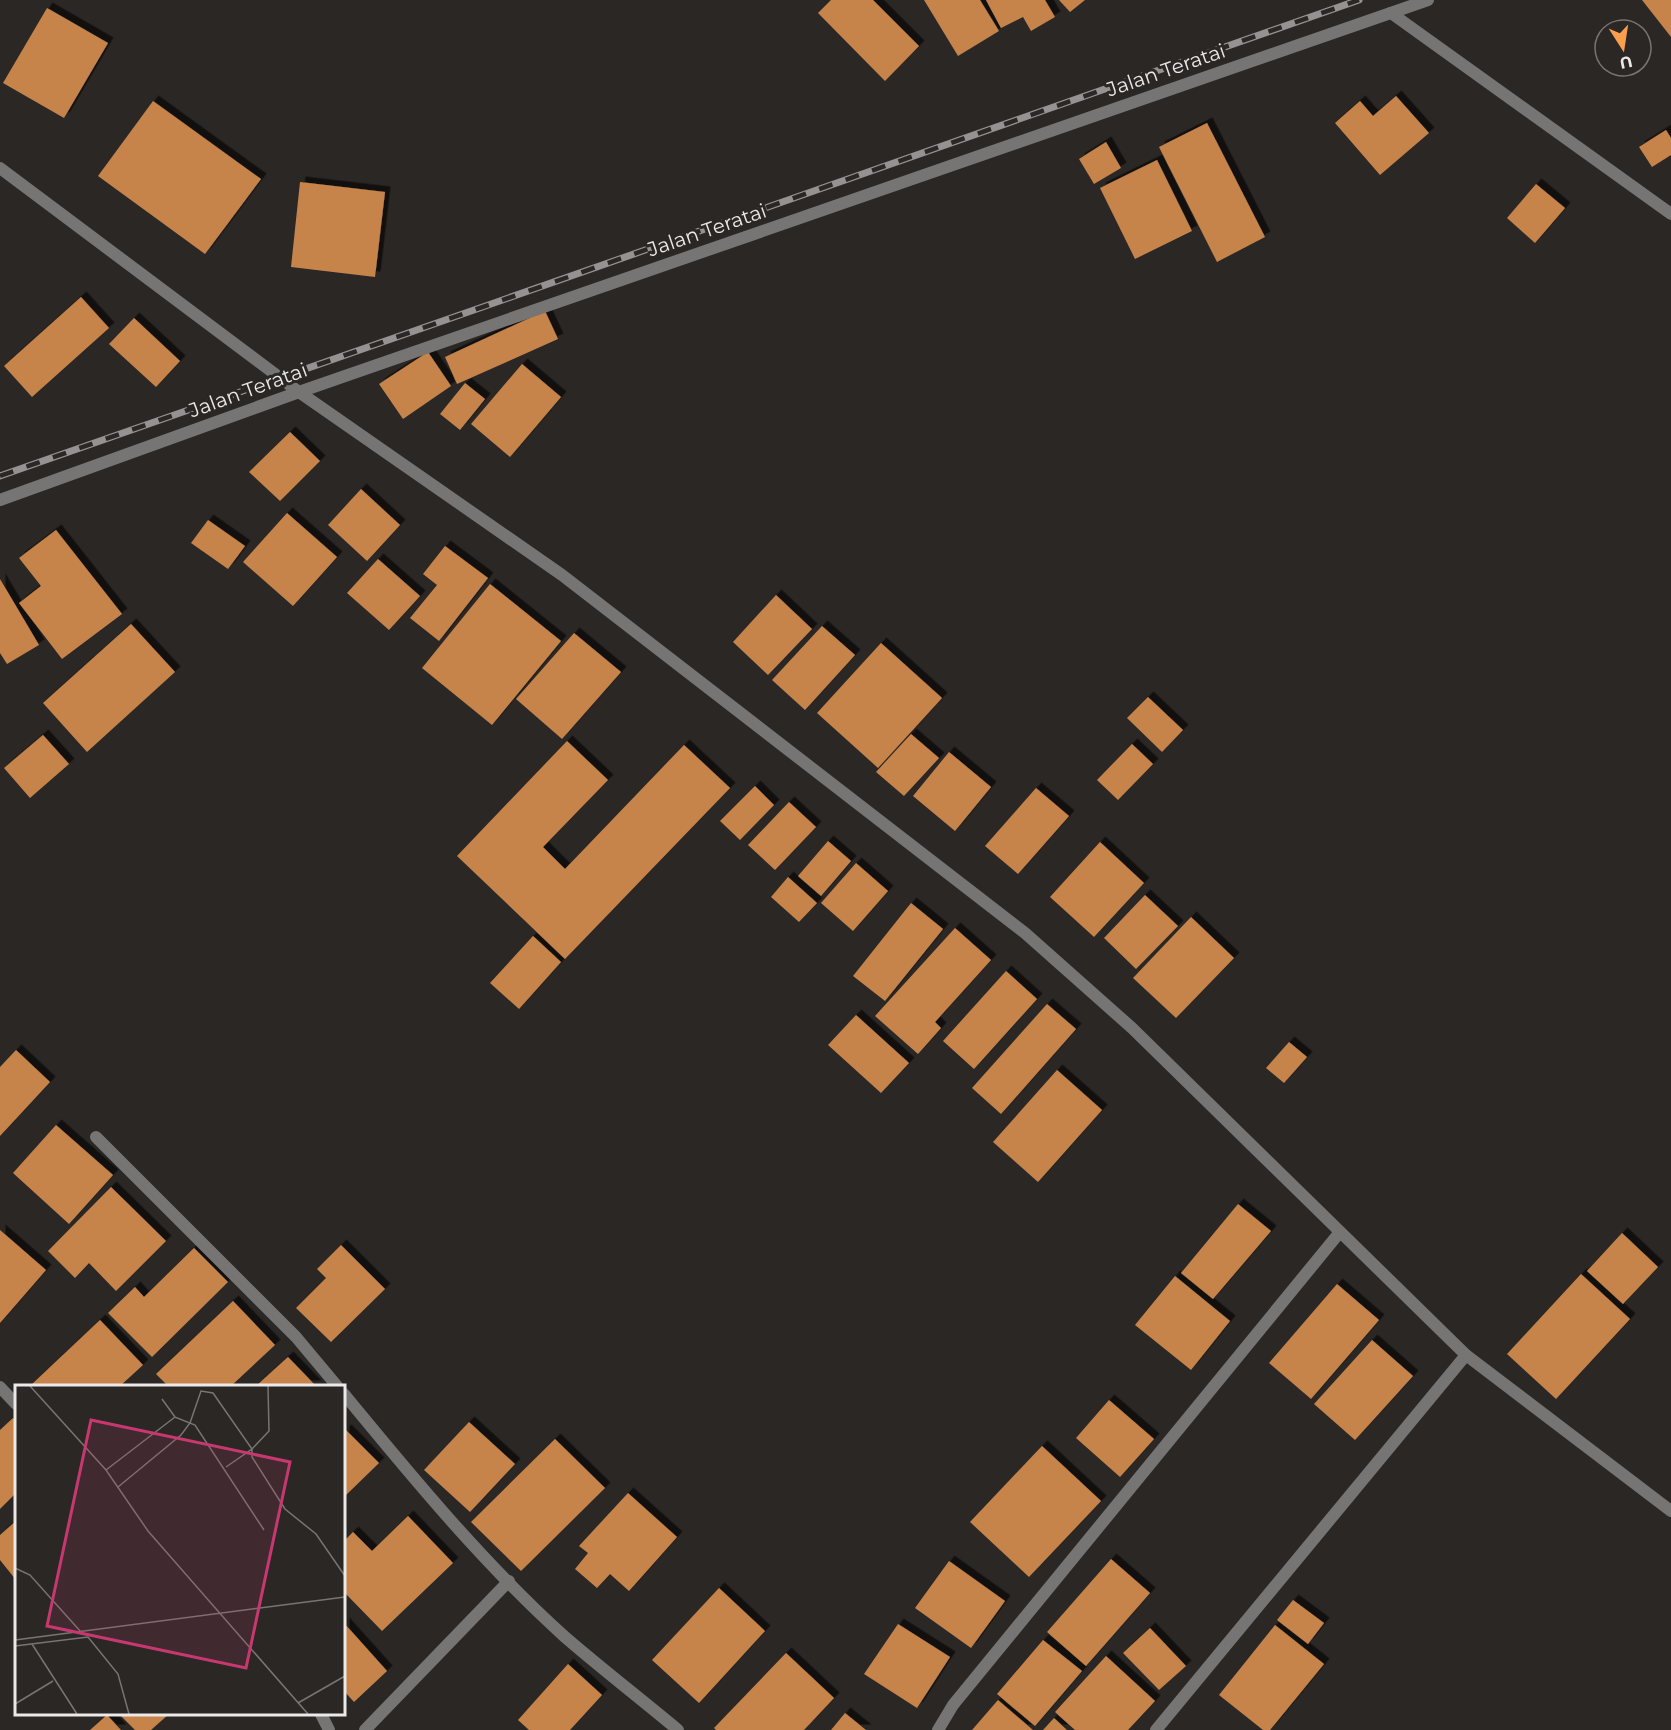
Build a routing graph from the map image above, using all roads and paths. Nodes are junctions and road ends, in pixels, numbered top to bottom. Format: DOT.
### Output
graph roads {
  1 [pos="1428,0"];
  2 [pos="1391,13"];
  3 [pos="0,168"];
  4 [pos="1671,214"];
  5 [pos="299,392"];
  6 [pos="0,500"];
  7 [pos="96,1137"];
  8 [pos="1340,1232"];
  9 [pos="1466,1355"];
  10 [pos="336,1385"];
  11 [pos="0,1387"];
  12 [pos="345,1395"];
  13 [pos="15,1403"];
  14 [pos="1671,1511"];
  15 [pos="508,1581"];
  16 [pos="322,1715"];
  17 [pos="329,1730"];
  18 [pos="365,1730"];
  19 [pos="678,1730"];
  20 [pos="938,1730"];
  21 [pos="1156,1730"];
  1 -- 2 [label="street, Jalan Teratai"];
  2 -- 4 [label="street"];
  2 -- 5 [label="street, Jalan Teratai"];
  3 -- 5 [label="street"];
  5 -- 6 [label="street, Jalan Teratai"];
  5 -- 8 [label="street"];
  7 -- 10 [label="street"];
  8 -- 9 [label="street"];
  8 -- 20 [label="street"];
  9 -- 14 [label="street"];
  9 -- 21 [label="street"];
  11 -- 13 [label="street"];
  12 -- 15 [label="street"];
  15 -- 18 [label="street"];
  15 -- 19 [label="street"];
  16 -- 17 [label="street"];
}
